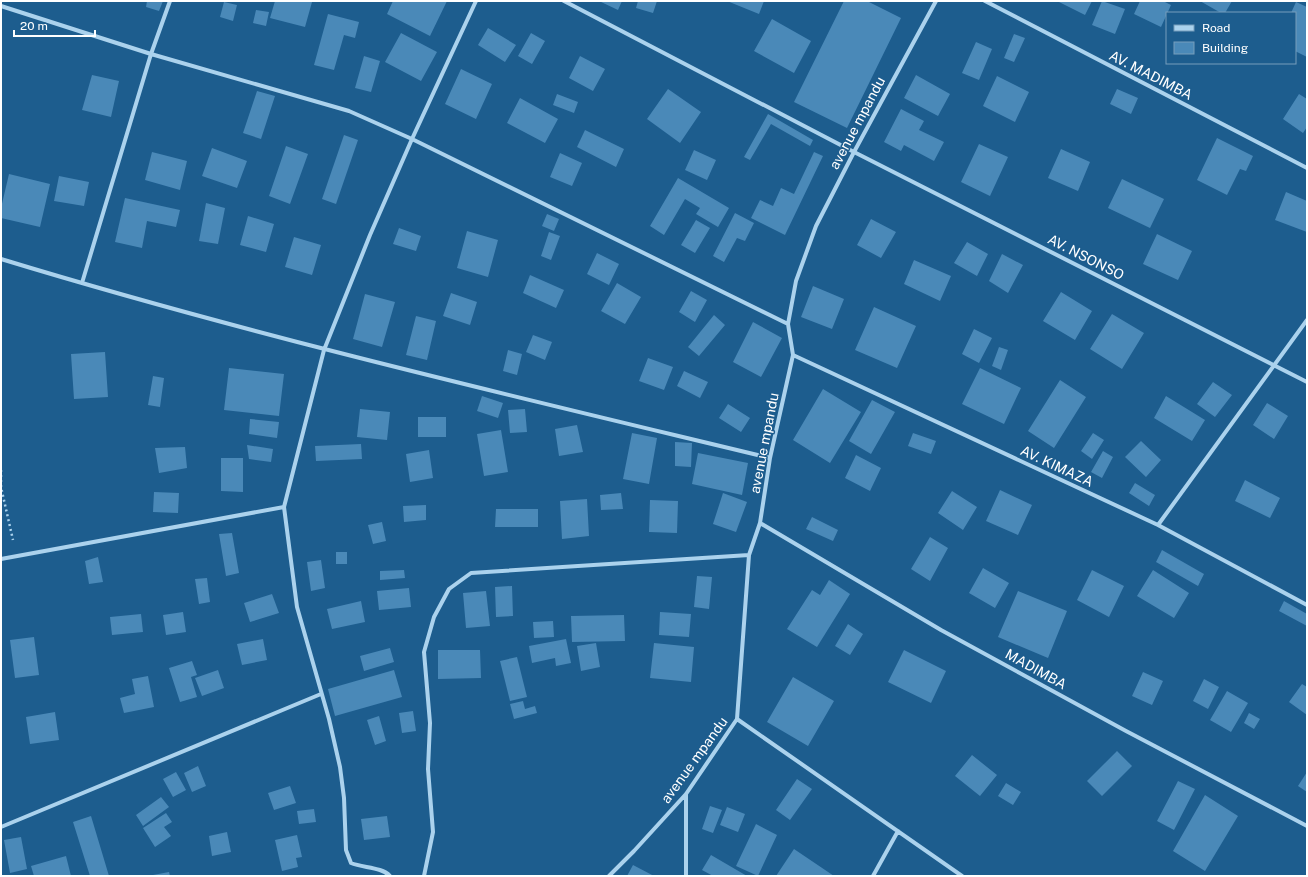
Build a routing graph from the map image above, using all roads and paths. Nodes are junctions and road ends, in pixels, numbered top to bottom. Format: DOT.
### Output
graph roads {
  1 [pos="170,1"];
  2 [pos="476,1"];
  3 [pos="564,1"];
  4 [pos="936,1"];
  5 [pos="984,1"];
  6 [pos="1,6"];
  7 [pos="151,54"];
  8 [pos="412,138"];
  9 [pos="854,152"];
  10 [pos="1307,168"];
  11 [pos="1,259"];
  12 [pos="82,283"];
  13 [pos="1307,320"];
  14 [pos="788,324"];
  15 [pos="324,350"];
  16 [pos="793,355"];
  17 [pos="1274,365"];
  18 [pos="1307,382"];
  19 [pos="770,458"];
  20 [pos="1,470"];
  21 [pos="284,507"];
  22 [pos="760,523"];
  23 [pos="1158,526"];
  24 [pos="749,555"];
  25 [pos="17,556"];
  26 [pos="1,559"];
  27 [pos="1307,605"];
  28 [pos="321,694"];
  29 [pos="737,720"];
  30 [pos="686,794"];
  31 [pos="1307,826"];
  32 [pos="1,827"];
  33 [pos="898,831"];
  34 [pos="390,876"];
  35 [pos="424,876"];
  36 [pos="609,876"];
  37 [pos="686,876"];
  38 [pos="873,876"];
  39 [pos="962,876"];
  1 -- 7 [label="street"];
  2 -- 8 [label="street"];
  3 -- 9 [label="street, AV. NSONSO"];
  4 -- 9 [label="street, avenue mpandu"];
  5 -- 10 [label="street, AV. MADIMBA"];
  6 -- 7 [label="street"];
  7 -- 8 [label="street"];
  7 -- 12 [label="street"];
  8 -- 14 [label="street"];
  8 -- 15 [label="street"];
  9 -- 14 [label="street, avenue mpandu"];
  9 -- 17 [label="street, AV. NSONSO"];
  11 -- 12 [label="street"];
  12 -- 15 [label="street"];
  13 -- 17 [label="street"];
  14 -- 16 [label="street, avenue mpandu"];
  15 -- 19 [label="street"];
  15 -- 21 [label="street"];
  16 -- 19 [label="street, avenue mpandu"];
  16 -- 23 [label="street, AV. KIMAZA"];
  17 -- 18 [label="street, AV. NSONSO"];
  17 -- 23 [label="street"];
  19 -- 22 [label="street, avenue mpandu"];
  20 -- 25 [label="path"];
  21 -- 25 [label="street"];
  21 -- 28 [label="street"];
  22 -- 24 [label="street, avenue mpandu"];
  22 -- 31 [label="street, MADIMBA"];
  23 -- 27 [label="street, AV. KIMAZA"];
  24 -- 29 [label="street, avenue mpandu"];
  24 -- 35 [label="street"];
  25 -- 26 [label="street"];
  28 -- 32 [label="street"];
  28 -- 34 [label="street"];
  29 -- 30 [label="street, avenue mpandu"];
  29 -- 33 [label="street"];
  30 -- 36 [label="street, avenue mpandu"];
  30 -- 37 [label="street"];
  33 -- 38 [label="street"];
  33 -- 39 [label="street"];
}
